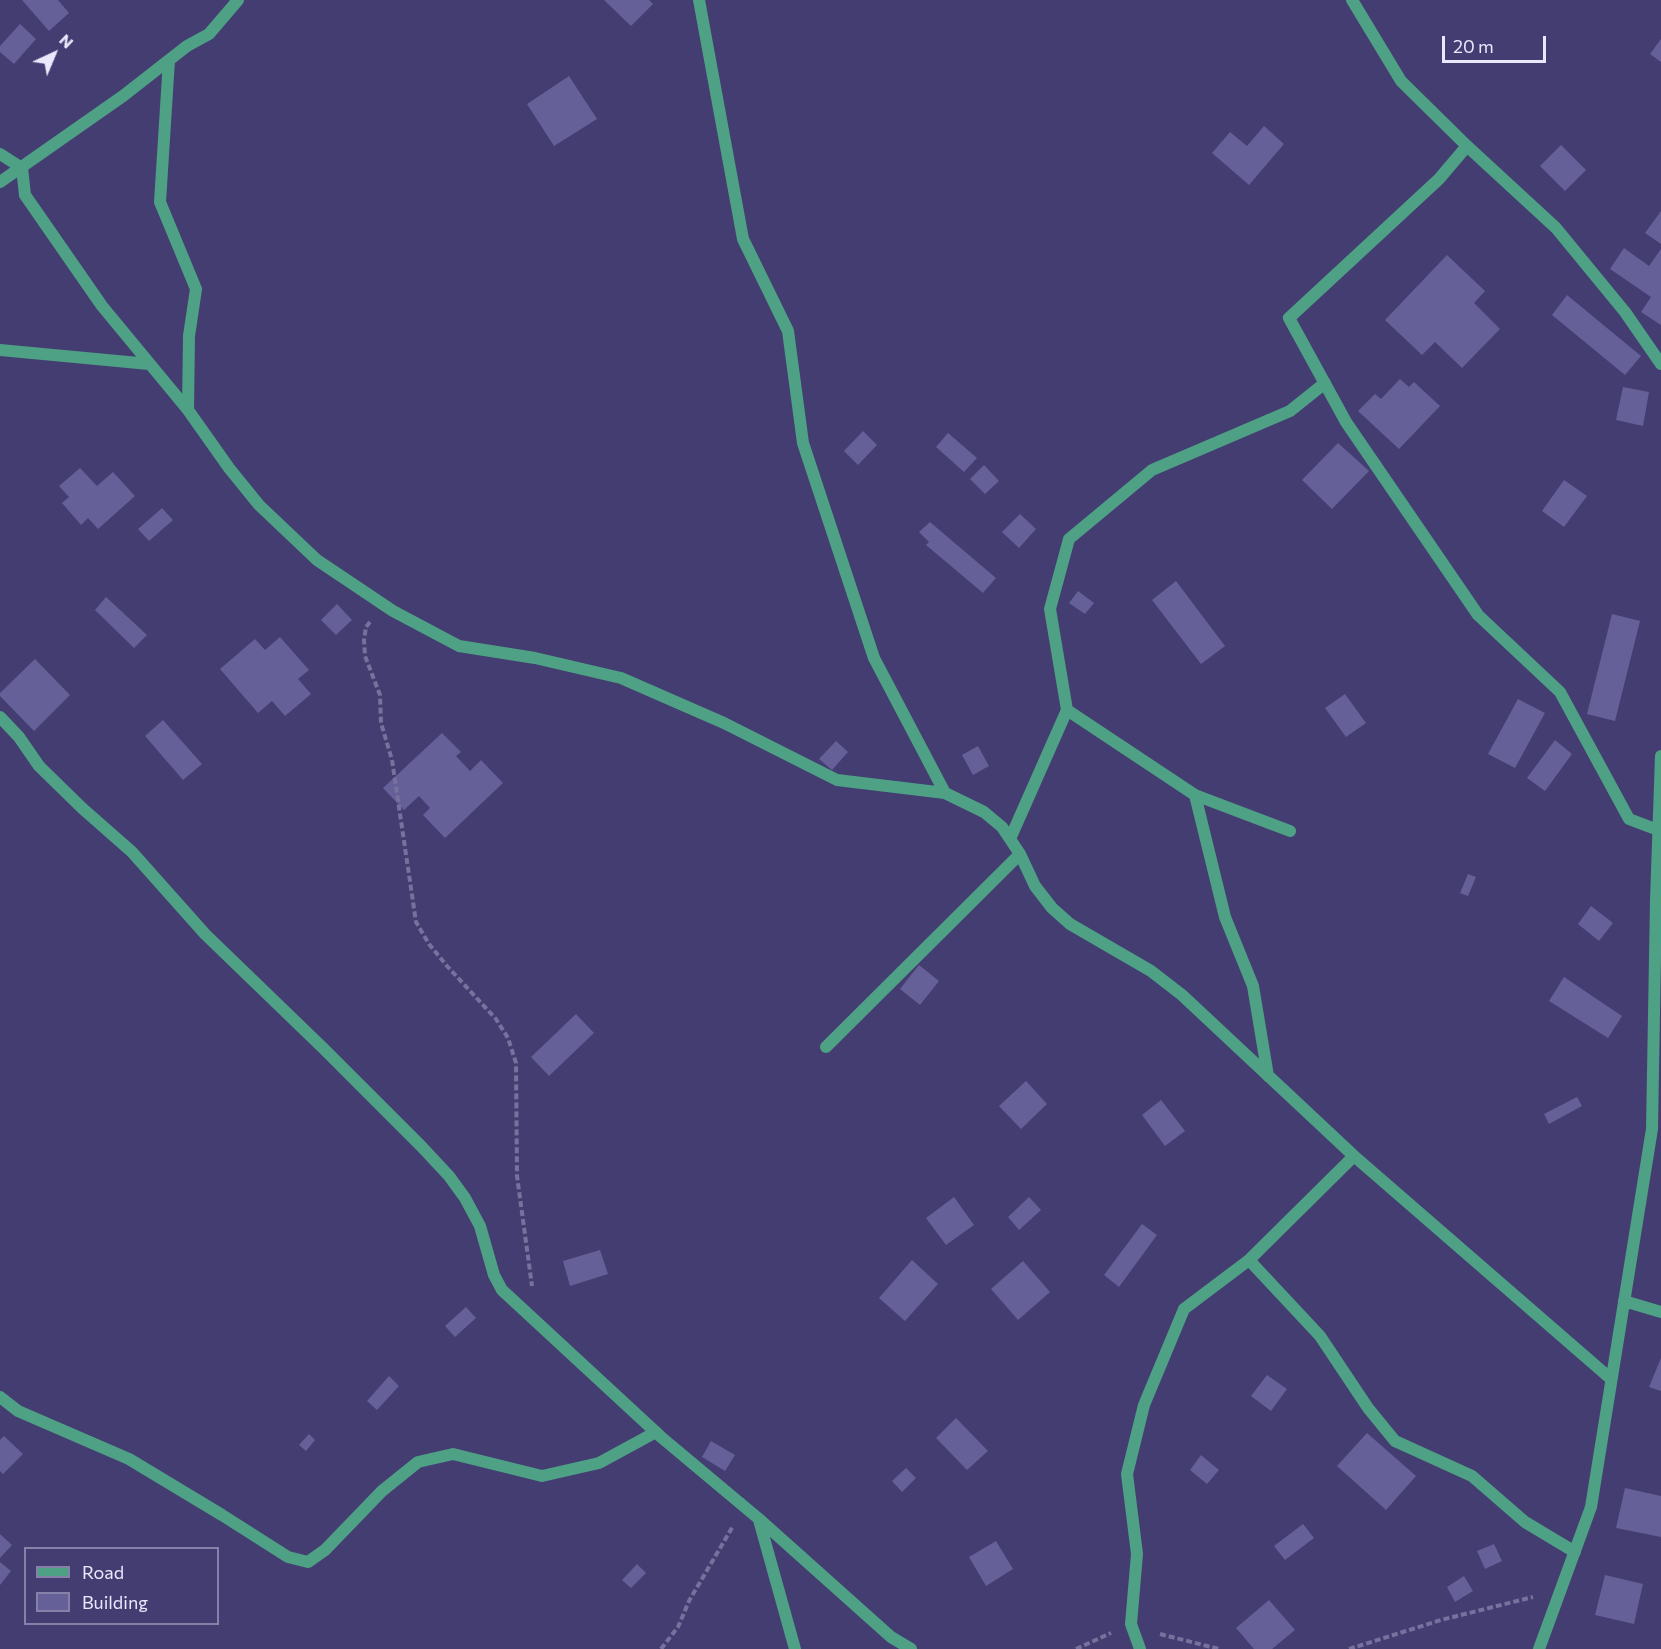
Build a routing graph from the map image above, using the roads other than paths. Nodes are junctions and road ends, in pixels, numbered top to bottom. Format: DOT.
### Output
graph roads {
  1 [pos="238,0"];
  2 [pos="699,0"];
  3 [pos="1352,0"];
  4 [pos="169,60"];
  5 [pos="1467,146"];
  6 [pos="0,154"];
  7 [pos="22,168"];
  8 [pos="0,182"];
  9 [pos="0,350"];
  10 [pos="149,364"];
  11 [pos="1661,364"];
  12 [pos="1325,383"];
  13 [pos="188,410"];
  14 [pos="1067,710"];
  15 [pos="0,717"];
  16 [pos="1661,756"];
  17 [pos="945,793"];
  18 [pos="1195,795"];
  19 [pos="1658,830"];
  20 [pos="1290,831"];
  21 [pos="1010,838"];
  22 [pos="1020,854"];
  23 [pos="1658,898"];
  24 [pos="826,1047"];
  25 [pos="1268,1076"];
  26 [pos="1354,1156"];
  27 [pos="1249,1260"];
  28 [pos="1624,1301"];
  29 [pos="1661,1312"];
  30 [pos="1611,1379"];
  31 [pos="0,1397"];
  32 [pos="656,1432"];
  33 [pos="759,1519"];
  34 [pos="1575,1552"];
  35 [pos="795,1649"];
  36 [pos="911,1649"];
  37 [pos="1140,1649"];
  38 [pos="1539,1649"];
  1 -- 4 [label="street"];
  2 -- 17 [label="street"];
  3 -- 5 [label="street"];
  4 -- 7 [label="street"];
  4 -- 13 [label="street"];
  5 -- 11 [label="street"];
  5 -- 12 [label="street"];
  6 -- 7 [label="street"];
  7 -- 8 [label="street"];
  7 -- 10 [label="street"];
  9 -- 10 [label="street"];
  10 -- 13 [label="street"];
  12 -- 14 [label="street"];
  12 -- 19 [label="street"];
  13 -- 17 [label="street"];
  14 -- 18 [label="street"];
  14 -- 21 [label="street"];
  15 -- 32 [label="street"];
  16 -- 19 [label="street"];
  17 -- 21 [label="street"];
  18 -- 20 [label="street"];
  18 -- 25 [label="street"];
  19 -- 23 [label="street"];
  21 -- 22 [label="street"];
  22 -- 24 [label="street"];
  22 -- 25 [label="street"];
  23 -- 28 [label="street"];
  25 -- 26 [label="street"];
  26 -- 27 [label="street"];
  26 -- 30 [label="street"];
  27 -- 34 [label="street"];
  27 -- 37 [label="street"];
  28 -- 29 [label="street"];
  28 -- 30 [label="street"];
  30 -- 34 [label="street"];
  31 -- 32 [label="street"];
  32 -- 33 [label="street"];
  33 -- 35 [label="street"];
  33 -- 36 [label="street"];
  34 -- 38 [label="street"];
}
